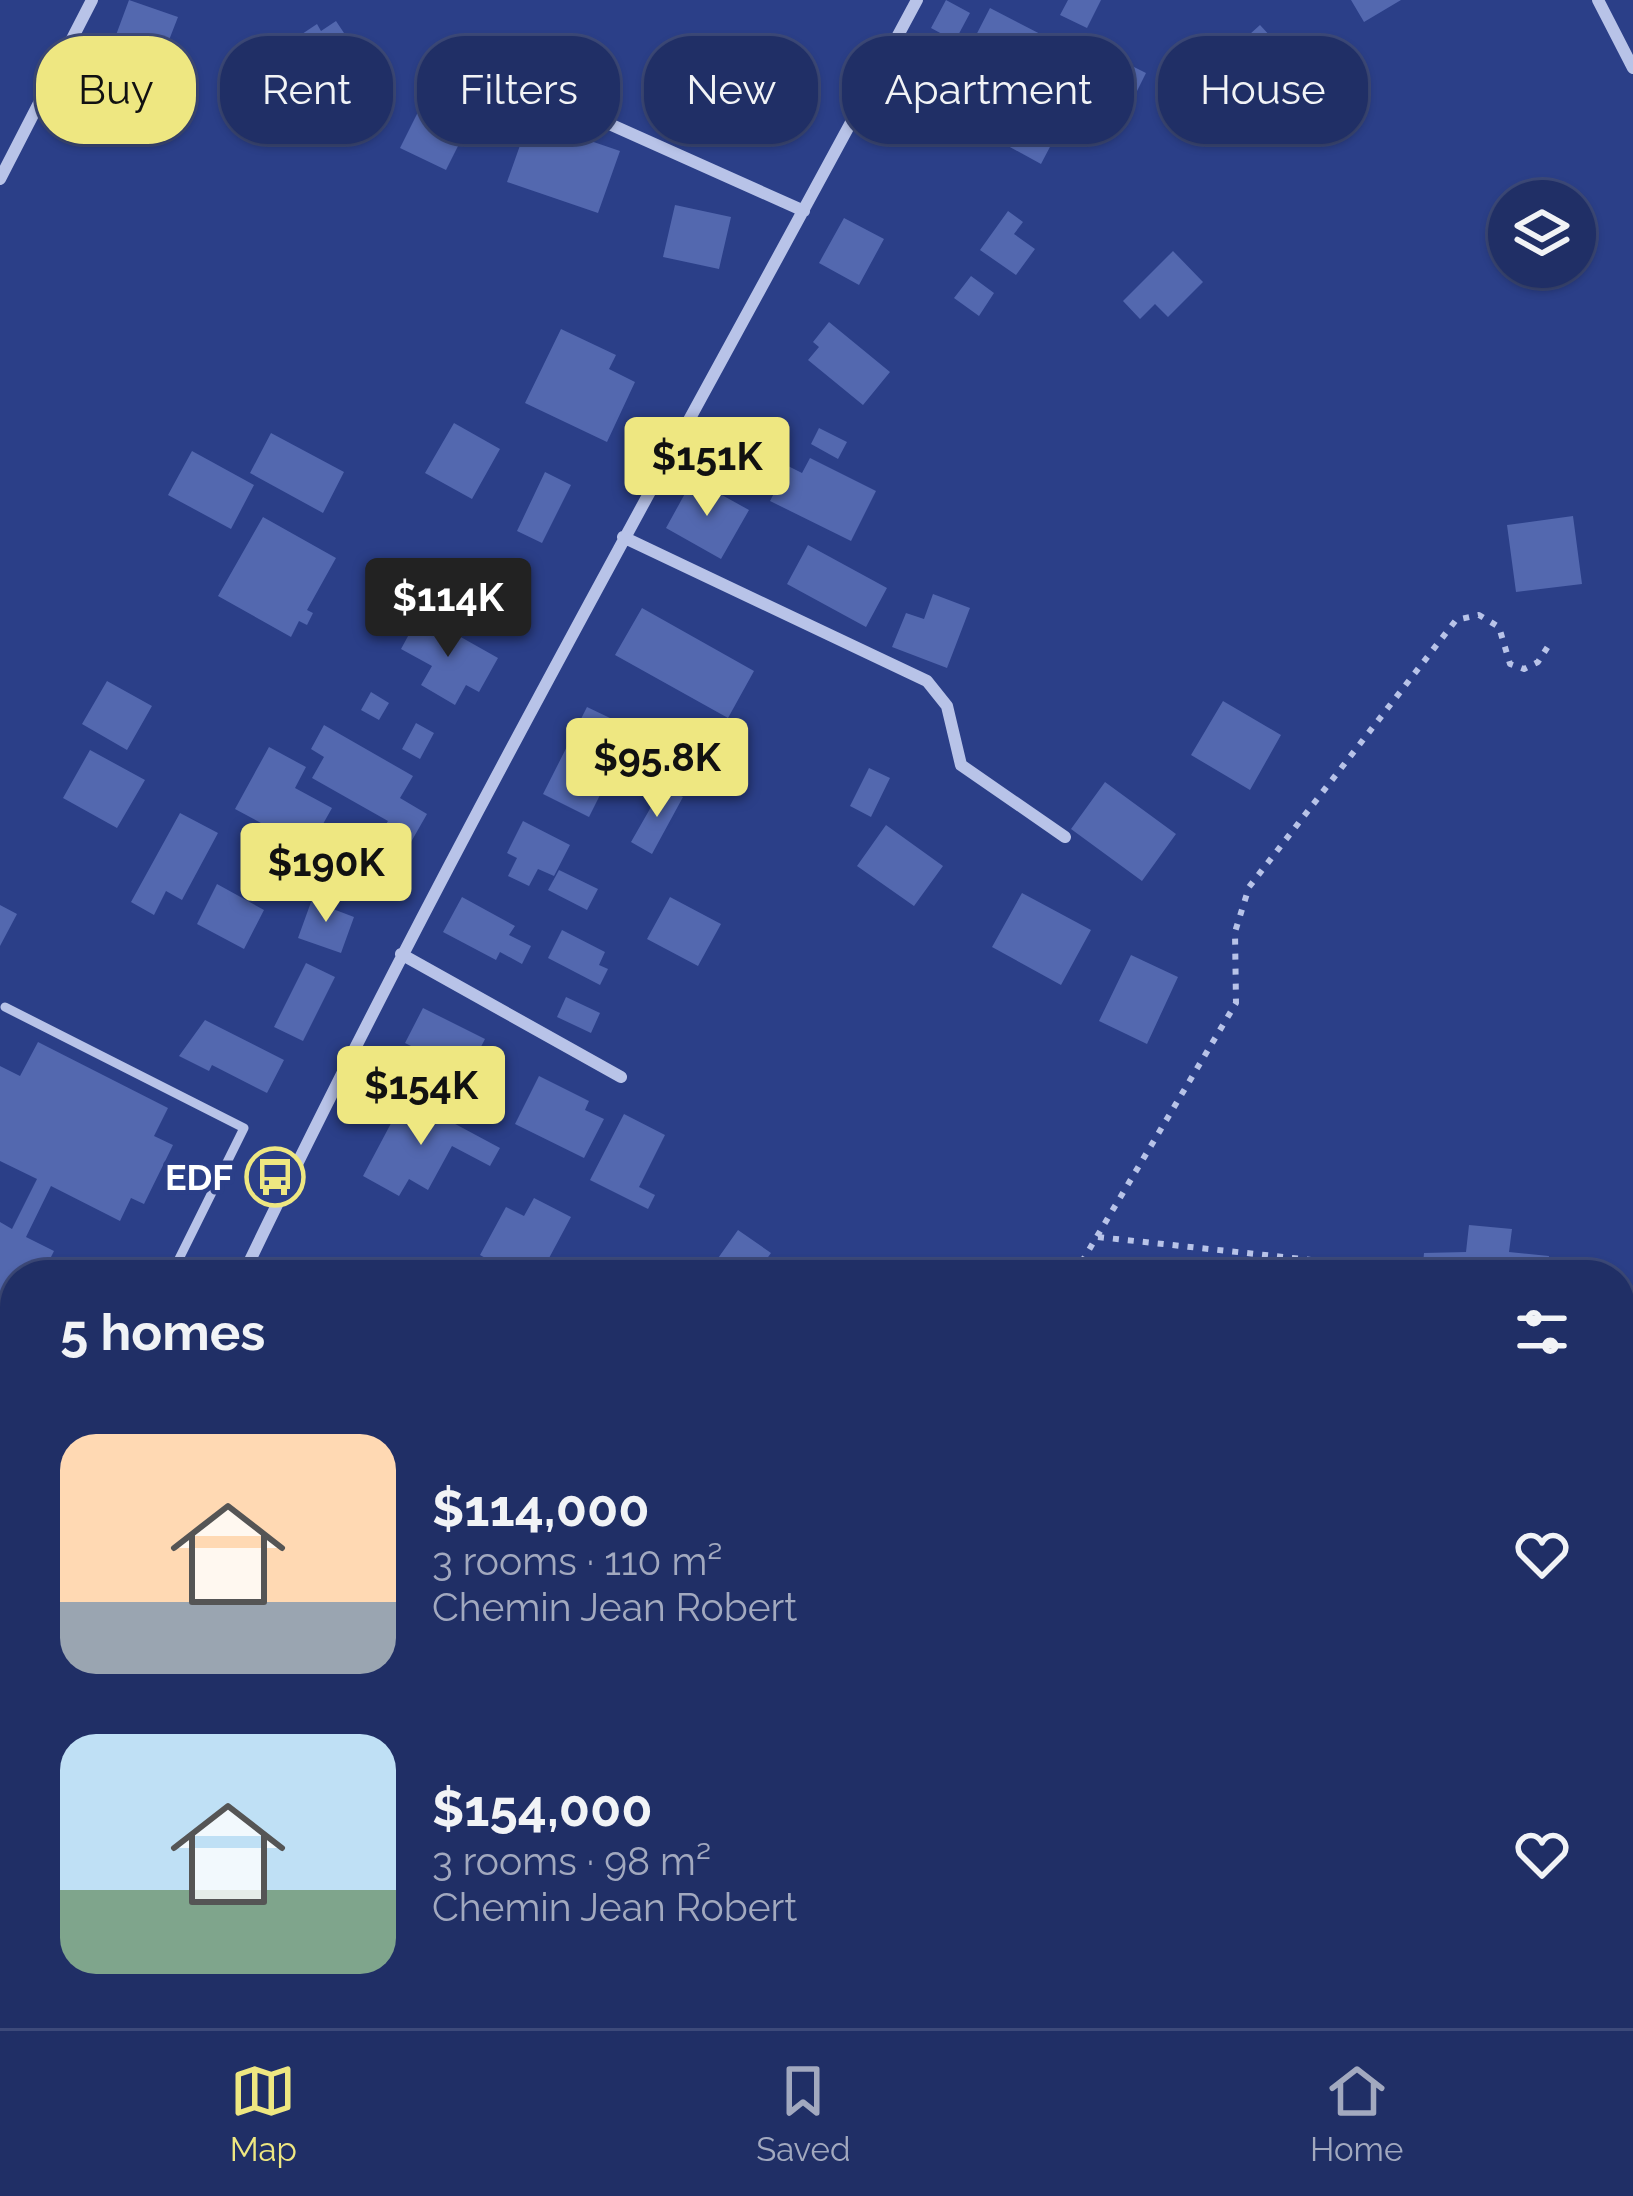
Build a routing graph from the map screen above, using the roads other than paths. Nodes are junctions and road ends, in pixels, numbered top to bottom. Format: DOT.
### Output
graph roads {
  1 [pos="92,0"];
  2 [pos="917,0"];
  3 [pos="1598,0"];
  4 [pos="1633,68"];
  5 [pos="620,129"];
  6 [pos="0,179"];
  7 [pos="804,211"];
  8 [pos="622,537"];
  9 [pos="1064,837"];
  10 [pos="401,954"];
  11 [pos="5,1007"];
  12 [pos="621,1077"];
  13 [pos="178,1260"];
  14 [pos="250,1260"];
  1 -- 6 [label="street"];
  2 -- 7 [label="street"];
  3 -- 4 [label="street"];
  5 -- 7 [label="street"];
  7 -- 8 [label="street"];
  8 -- 9 [label="street"];
  8 -- 10 [label="street"];
  10 -- 12 [label="street"];
  10 -- 14 [label="street"];
  11 -- 13 [label="lane"];
}
